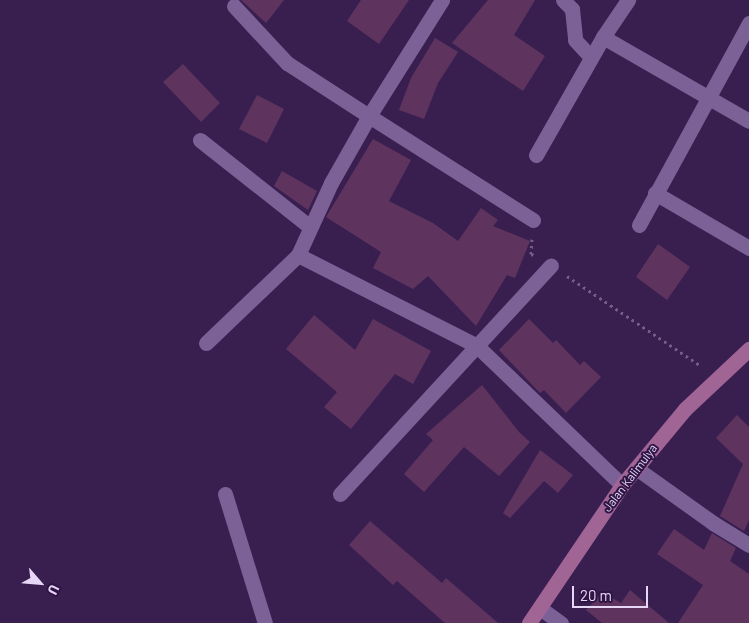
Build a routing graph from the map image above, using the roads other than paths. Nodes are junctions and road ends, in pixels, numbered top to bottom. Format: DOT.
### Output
graph roads {
  1 [pos="442,0"];
  2 [pos="563,0"];
  3 [pos="628,0"];
  4 [pos="234,6"];
  5 [pos="749,23"];
  6 [pos="603,37"];
  7 [pos="591,57"];
  8 [pos="707,97"];
  9 [pos="369,116"];
  10 [pos="749,121"];
  11 [pos="200,140"];
  12 [pos="536,154"];
  13 [pos="655,193"];
  14 [pos="532,220"];
  15 [pos="639,225"];
  16 [pos="310,227"];
  17 [pos="749,248"];
  18 [pos="298,256"];
  19 [pos="551,265"];
  20 [pos="206,343"];
  21 [pos="478,346"];
  22 [pos="749,349"];
  23 [pos="636,468"];
  24 [pos="622,485"];
  25 [pos="225,494"];
  26 [pos="340,494"];
  27 [pos="749,545"];
  28 [pos="540,608"];
  29 [pos="265,623"];
  30 [pos="529,623"];
  31 [pos="561,623"];
  1 -- 9 [label="street"];
  2 -- 7 [label="street"];
  3 -- 6 [label="street"];
  4 -- 9 [label="street"];
  5 -- 8 [label="street"];
  6 -- 7 [label="street"];
  6 -- 8 [label="street"];
  7 -- 12 [label="street"];
  8 -- 10 [label="street"];
  8 -- 13 [label="street"];
  9 -- 14 [label="street"];
  9 -- 16 [label="street"];
  11 -- 16 [label="street"];
  13 -- 15 [label="street"];
  13 -- 17 [label="street"];
  16 -- 18 [label="street"];
  18 -- 20 [label="street"];
  18 -- 21 [label="street"];
  19 -- 21 [label="street"];
  21 -- 24 [label="street"];
  21 -- 26 [label="street"];
  22 -- 23 [label="street, Jalan Kalimulya"];
  23 -- 24 [label="street, Jalan Kalimulya"];
  23 -- 27 [label="street"];
  24 -- 28 [label="street, Jalan Kalimulya"];
  25 -- 29 [label="street"];
  28 -- 30 [label="street, Jalan Kalimulya"];
  28 -- 31 [label="street"];
}
